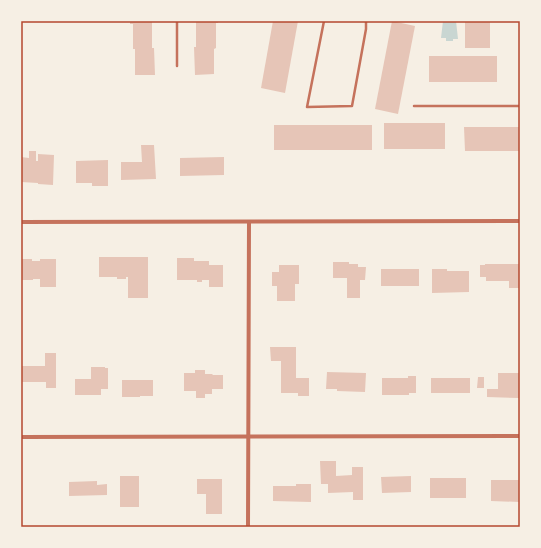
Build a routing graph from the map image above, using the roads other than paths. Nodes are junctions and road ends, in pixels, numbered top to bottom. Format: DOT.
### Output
graph roads {
  1 [pos="177,21"];
  2 [pos="324,21"];
  3 [pos="366,21"];
  4 [pos="177,66"];
  5 [pos="414,106"];
  6 [pos="520,106"];
  7 [pos="520,221"];
  8 [pos="21,222"];
  9 [pos="248,222"];
  10 [pos="520,436"];
  11 [pos="21,437"];
  12 [pos="248,437"];
  13 [pos="248,527"];
  1 -- 4 [label="lane"];
  2 -- 3 [label="lane"];
  5 -- 6 [label="lane"];
  7 -- 9 [label="street"];
  8 -- 9 [label="street"];
  9 -- 12 [label="street"];
  10 -- 12 [label="street"];
  11 -- 12 [label="street"];
  12 -- 13 [label="street"];
}
